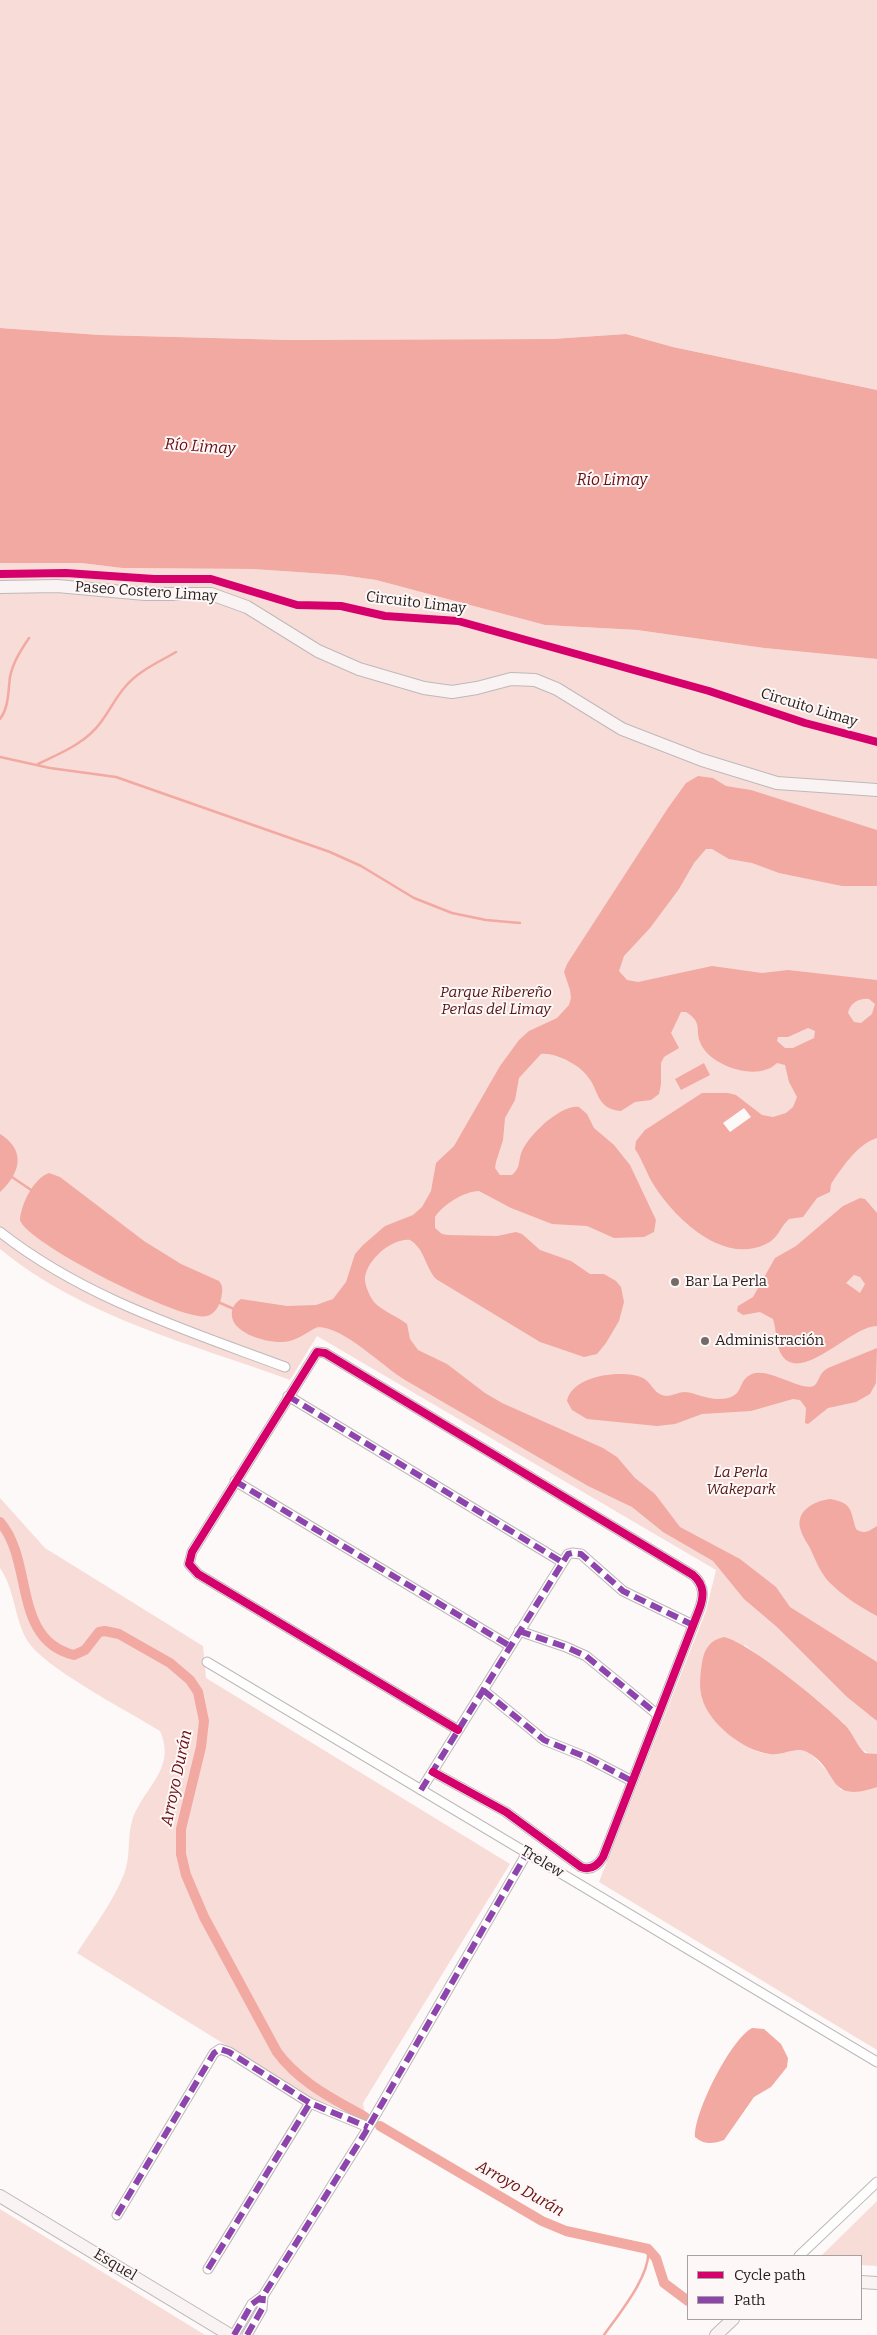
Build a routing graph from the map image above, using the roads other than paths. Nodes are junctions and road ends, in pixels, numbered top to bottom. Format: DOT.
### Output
graph roads {
  1 [pos="0,587"];
  2 [pos="877,790"];
  3 [pos="0,1232"];
  4 [pos="285,1367"];
  5 [pos="288,1396"];
  6 [pos="236,1481"];
  7 [pos="562,1562"];
  8 [pos="694,1625"];
  9 [pos="519,1631"];
  10 [pos="510,1646"];
  11 [pos="207,1662"];
  12 [pos="483,1690"];
  13 [pos="658,1715"];
  14 [pos="458,1730"];
  15 [pos="433,1772"];
  16 [pos="632,1781"];
  17 [pos="421,1790"];
  18 [pos="527,1853"];
  19 [pos="877,2062"];
  20 [pos="310,2103"];
  21 [pos="368,2127"];
  22 [pos="877,2182"];
  23 [pos="0,2196"];
  24 [pos="117,2215"];
  25 [pos="800,2255"];
  26 [pos="208,2269"];
  27 [pos="862,2282"];
  28 [pos="877,2283"];
  29 [pos="263,2296"];
  30 [pos="732,2320"];
  31 [pos="232,2335"];
  32 [pos="247,2335"];
  33 [pos="716,2335"];
  1 -- 2 [label="street, Paseo Costero Limay"];
  3 -- 4 [label="street"];
  5 -- 6 [label="street"];
  5 -- 7 [label="street"];
  5 -- 8 [label="street"];
  6 -- 10 [label="street"];
  6 -- 14 [label="street"];
  7 -- 8 [label="street"];
  7 -- 9 [label="street"];
  8 -- 13 [label="street"];
  9 -- 10 [label="street"];
  9 -- 13 [label="street"];
  10 -- 12 [label="street"];
  11 -- 17 [label="street, Trelew"];
  12 -- 14 [label="street"];
  12 -- 16 [label="street"];
  13 -- 16 [label="street"];
  14 -- 15 [label="street"];
  15 -- 16 [label="street"];
  15 -- 17 [label="street"];
  17 -- 18 [label="street, Trelew"];
  18 -- 19 [label="street, Trelew"];
  18 -- 21 [label="street"];
  20 -- 21 [label="street"];
  20 -- 24 [label="street"];
  20 -- 26 [label="street"];
  21 -- 29 [label="street"];
  22 -- 25 [label="street"];
  23 -- 31 [label="street, Esquel"];
  27 -- 28 [label="street"];
  29 -- 31 [label="street"];
  29 -- 32 [label="street"];
  30 -- 33 [label="street"];
}
